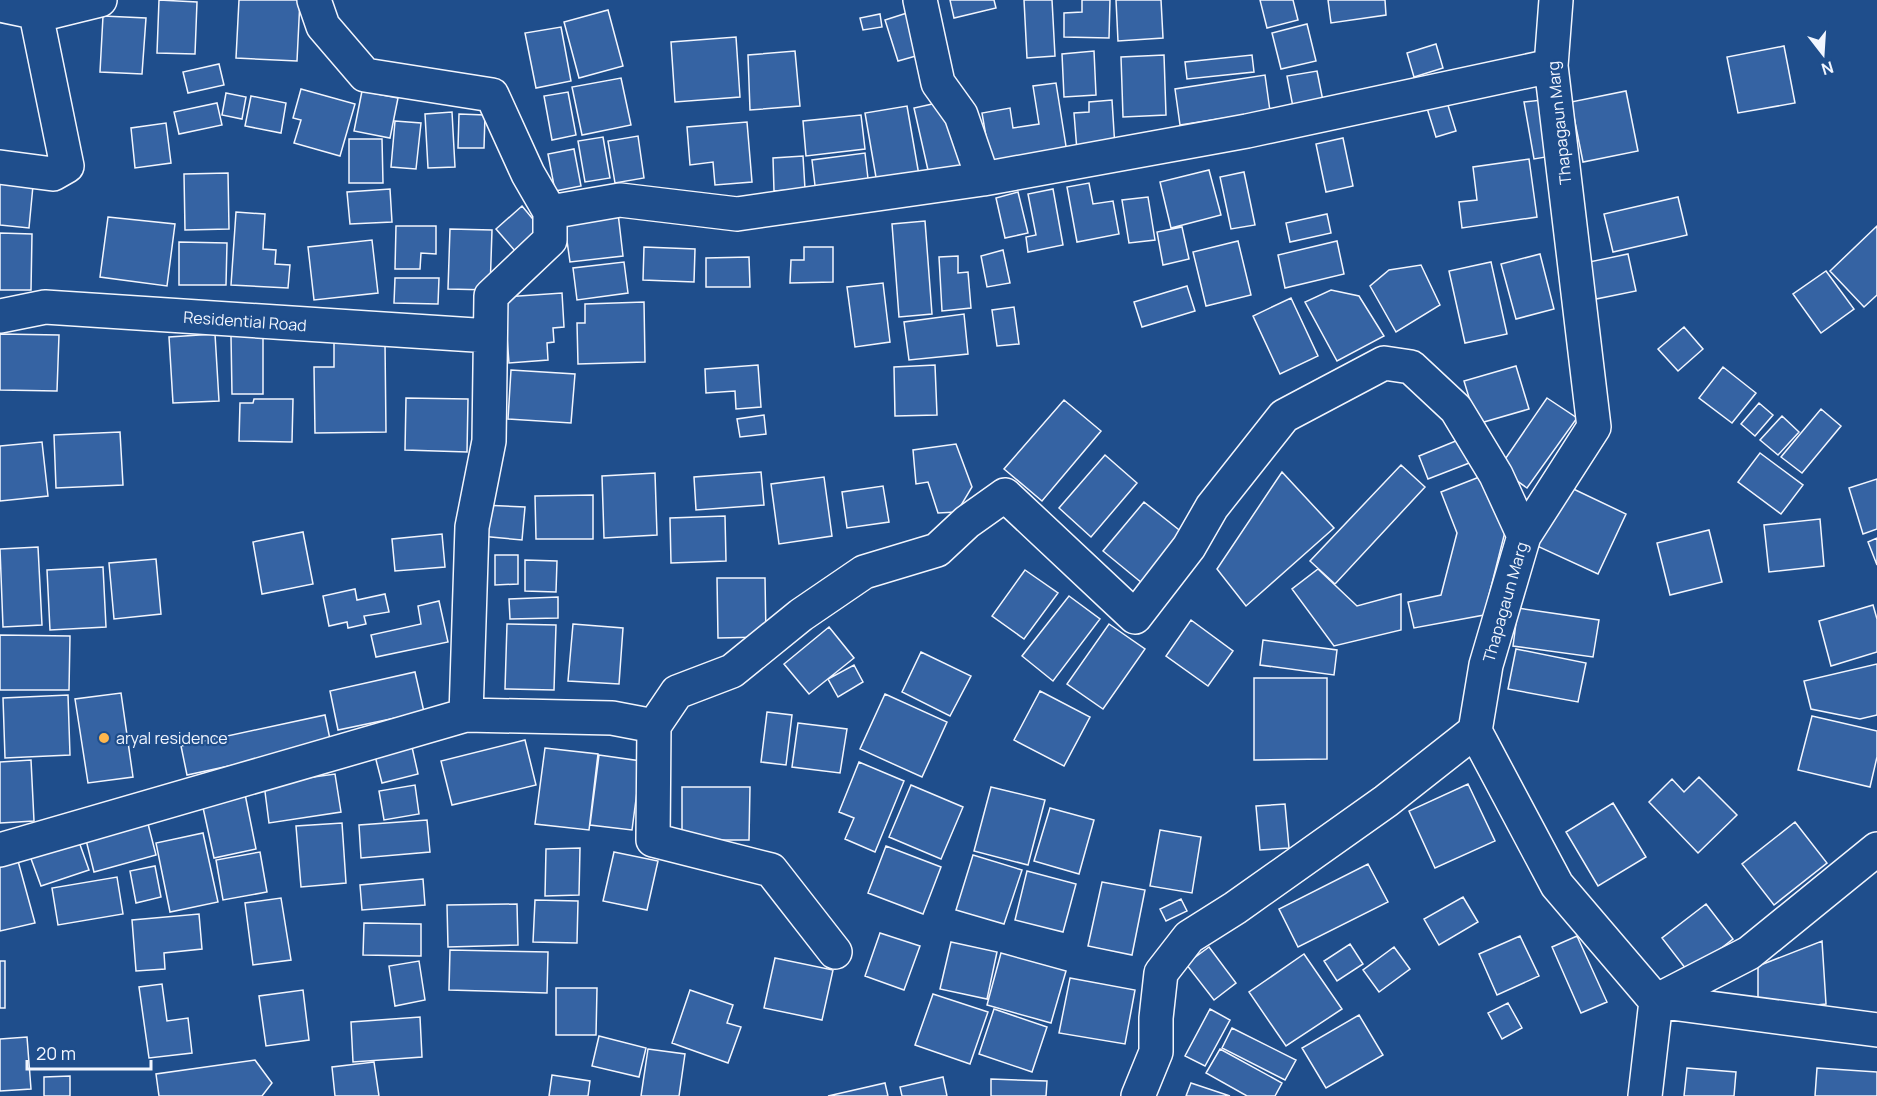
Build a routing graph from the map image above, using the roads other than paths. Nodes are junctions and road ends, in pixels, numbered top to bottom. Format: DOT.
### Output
graph roads {
  1 [pos="100,0"];
  2 [pos="314,0"];
  3 [pos="920,0"];
  4 [pos="1556,0"];
  5 [pos="0,4"];
  6 [pos="44,15"];
  7 [pos="1551,66"];
  8 [pos="0,167"];
  9 [pos="983,179"];
  10 [pos="550,212"];
  11 [pos="0,316"];
  12 [pos="490,336"];
  13 [pos="1524,536"];
  14 [pos="466,715"];
  15 [pos="654,726"];
  16 [pos="1475,731"];
  17 [pos="1877,849"];
  18 [pos="0,850"];
  19 [pos="835,952"];
  20 [pos="1656,1001"];
  21 [pos="1877,1030"];
  22 [pos="1138,1096"];
  23 [pos="1645,1096"];
  1 -- 6 [label="street"];
  2 -- 10 [label="street"];
  3 -- 9 [label="street"];
  4 -- 7 [label="street, Thapagaun Marg"];
  5 -- 6 [label="street"];
  6 -- 8 [label="street"];
  7 -- 9 [label="street"];
  7 -- 13 [label="street, Thapagaun Marg"];
  9 -- 10 [label="street"];
  10 -- 12 [label="street"];
  11 -- 12 [label="street, Residential Road"];
  12 -- 14 [label="street"];
  13 -- 15 [label="street"];
  13 -- 16 [label="street, Thapagaun Marg"];
  14 -- 15 [label="street"];
  14 -- 18 [label="street"];
  15 -- 19 [label="street"];
  16 -- 20 [label="street"];
  16 -- 22 [label="street"];
  17 -- 20 [label="street"];
  20 -- 21 [label="street"];
  20 -- 23 [label="street"];
}
